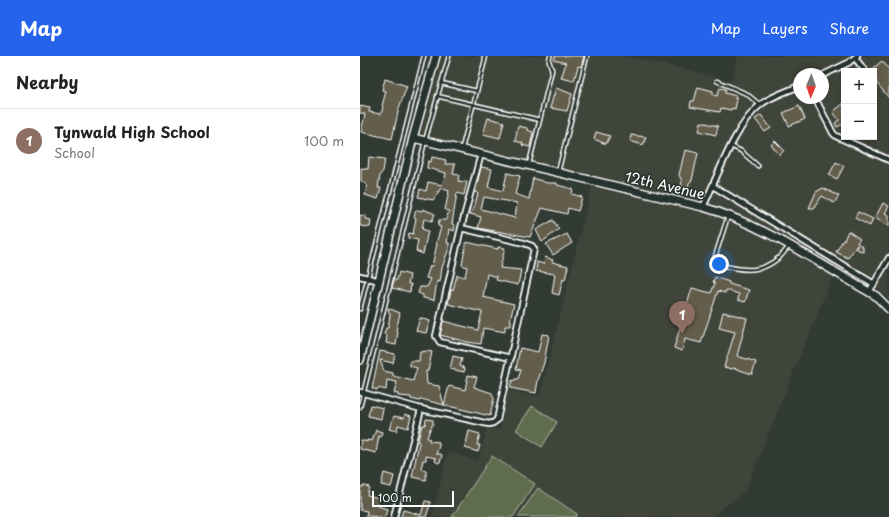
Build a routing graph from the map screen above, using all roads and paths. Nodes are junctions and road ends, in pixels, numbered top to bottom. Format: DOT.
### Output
graph roads {
  1 [pos="424,56"];
  2 [pos="436,56"];
  3 [pos="448,56"];
  4 [pos="484,56"];
  5 [pos="550,56"];
  6 [pos="587,56"];
  7 [pos="856,57"];
  8 [pos="862,68"];
  9 [pos="829,72"];
  10 [pos="717,81"];
  11 [pos="441,83"];
  12 [pos="793,89"];
  13 [pos="477,92"];
  14 [pos="437,96"];
  15 [pos="818,104"];
  16 [pos="760,105"];
  17 [pos="473,106"];
  18 [pos="540,120"];
  19 [pos="413,138"];
  20 [pos="425,142"];
  21 [pos="731,146"];
  22 [pos="462,150"];
  23 [pos="481,154"];
  24 [pos="889,160"];
  25 [pos="529,165"];
  26 [pos="758,166"];
  27 [pos="558,172"];
  28 [pos="713,186"];
  29 [pos="703,207"];
  30 [pos="728,216"];
  31 [pos="462,228"];
  32 [pos="789,246"];
  33 [pos="889,258"];
  34 [pos="360,276"];
  35 [pos="368,278"];
  36 [pos="380,281"];
  37 [pos="874,284"];
  38 [pos="869,292"];
  39 [pos="889,309"];
  40 [pos="360,310"];
  41 [pos="511,358"];
  42 [pos="360,360"];
  43 [pos="362,393"];
  44 [pos="360,408"];
  45 [pos="421,409"];
  46 [pos="394,517"];
  1 -- 35 [label="lane"];
  2 -- 19 [label="street"];
  3 -- 11 [label="lane"];
  4 -- 13 [label="lane"];
  5 -- 18 [label="lane"];
  6 -- 27 [label="lane"];
  7 -- 8 [label="street"];
  7 -- 9 [label="street"];
  10 -- 16 [label="lane"];
  11 -- 13 [label="lane"];
  11 -- 14 [label="lane"];
  12 -- 16 [label="street"];
  13 -- 17 [label="lane"];
  14 -- 17 [label="lane"];
  14 -- 20 [label="lane"];
  15 -- 24 [label="street"];
  16 -- 21 [label="street"];
  17 -- 18 [label="lane"];
  17 -- 22 [label="lane"];
  18 -- 25 [label="lane"];
  19 -- 20 [label="street, 12th Avenue"];
  19 -- 36 [label="street"];
  20 -- 22 [label="street, 12th Avenue"];
  20 -- 43 [label="lane"];
  21 -- 26 [label="lane"];
  21 -- 28 [label="street"];
  22 -- 23 [label="street, 12th Avenue"];
  23 -- 25 [label="street, 12th Avenue"];
  23 -- 31 [label="street"];
  25 -- 27 [label="street, 12th Avenue"];
  27 -- 29 [label="street, 12th Avenue"];
  28 -- 29 [label="street"];
  28 -- 37 [label="street"];
  29 -- 30 [label="street, 12th Avenue"];
  30 -- 32 [label="street, 12th Avenue"];
  30 -- 32 [label="lane"];
  31 -- 41 [label="street"];
  31 -- 41 [label="street"];
  32 -- 38 [label="street, 12th Avenue"];
  33 -- 37 [label="street"];
  34 -- 35 [label="street"];
  35 -- 36 [label="street"];
  35 -- 40 [label="lane"];
  36 -- 42 [label="street"];
  37 -- 38 [label="street"];
  38 -- 39 [label="street, 12th Avenue"];
  41 -- 45 [label="street"];
  43 -- 44 [label="lane"];
  43 -- 45 [label="street"];
  45 -- 46 [label="street"];
}
